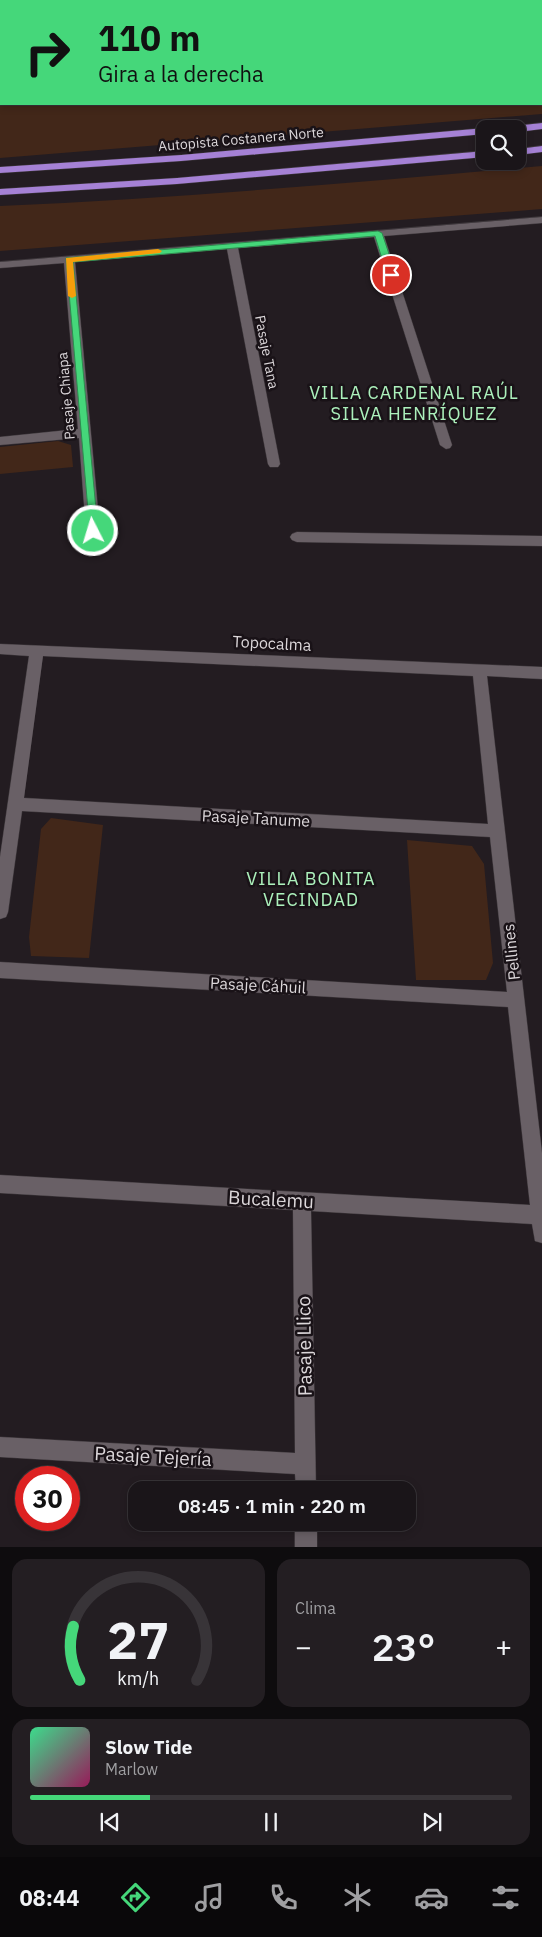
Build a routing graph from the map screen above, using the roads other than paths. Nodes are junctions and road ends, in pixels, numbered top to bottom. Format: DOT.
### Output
graph roads {
  1 [pos="542,126"];
  2 [pos="526,128"];
  3 [pos="476,132"];
  4 [pos="542,149"];
  5 [pos="526,151"];
  6 [pos="476,155"];
  7 [pos="0,170"];
  8 [pos="0,192"];
  9 [pos="542,220"];
  10 [pos="378,233"];
  11 [pos="232,245"];
  12 [pos="69,260"];
  13 [pos="0,265"];
  14 [pos="84,433"];
  15 [pos="0,441"];
  16 [pos="446,445"];
  17 [pos="274,464"];
  18 [pos="93,531"];
  19 [pos="297,536"];
  20 [pos="542,541"];
  21 [pos="0,649"];
  22 [pos="37,650"];
  23 [pos="479,670"];
  24 [pos="542,673"];
  25 [pos="15,804"];
  26 [pos="497,830"];
  27 [pos="0,912"];
  28 [pos="0,970"];
  29 [pos="516,1000"];
  30 [pos="0,1184"];
  31 [pos="302,1201"];
  32 [pos="541,1215"];
  33 [pos="542,1234"];
  34 [pos="0,1446"];
  35 [pos="306,1464"];
  36 [pos="306,1481"];
  37 [pos="306,1531"];
  38 [pos="306,1547"];
  1 -- 2 [label="highway"];
  3 -- 7 [label="highway, Autopista Costanera Norte"];
  4 -- 5 [label="highway"];
  6 -- 8 [label="highway"];
  9 -- 10 [label="street"];
  10 -- 11 [label="street"];
  10 -- 16 [label="street"];
  11 -- 12 [label="street"];
  11 -- 17 [label="street, Pasaje Tana"];
  12 -- 13 [label="street"];
  12 -- 14 [label="street, Pasaje Chiapa"];
  14 -- 15 [label="street"];
  14 -- 18 [label="street, Pasaje Chiapa"];
  19 -- 20 [label="street"];
  21 -- 22 [label="street, Topocalma"];
  22 -- 23 [label="street, Topocalma"];
  22 -- 25 [label="street"];
  23 -- 24 [label="street, Topocalma"];
  23 -- 26 [label="street, Pellines"];
  25 -- 26 [label="street, Pasaje Tanume"];
  25 -- 27 [label="street"];
  26 -- 29 [label="street, Pellines"];
  28 -- 29 [label="street, Pasaje Cáhuil"];
  29 -- 32 [label="street, Pellines"];
  30 -- 31 [label="street, Bucalemu"];
  31 -- 32 [label="street, Bucalemu"];
  31 -- 35 [label="street, Pasaje Llico"];
  32 -- 33 [label="street, Pellines"];
  34 -- 35 [label="street, Pasaje Tejería"];
  35 -- 36 [label="street, Pasaje Llico"];
  37 -- 38 [label="street"];
}
